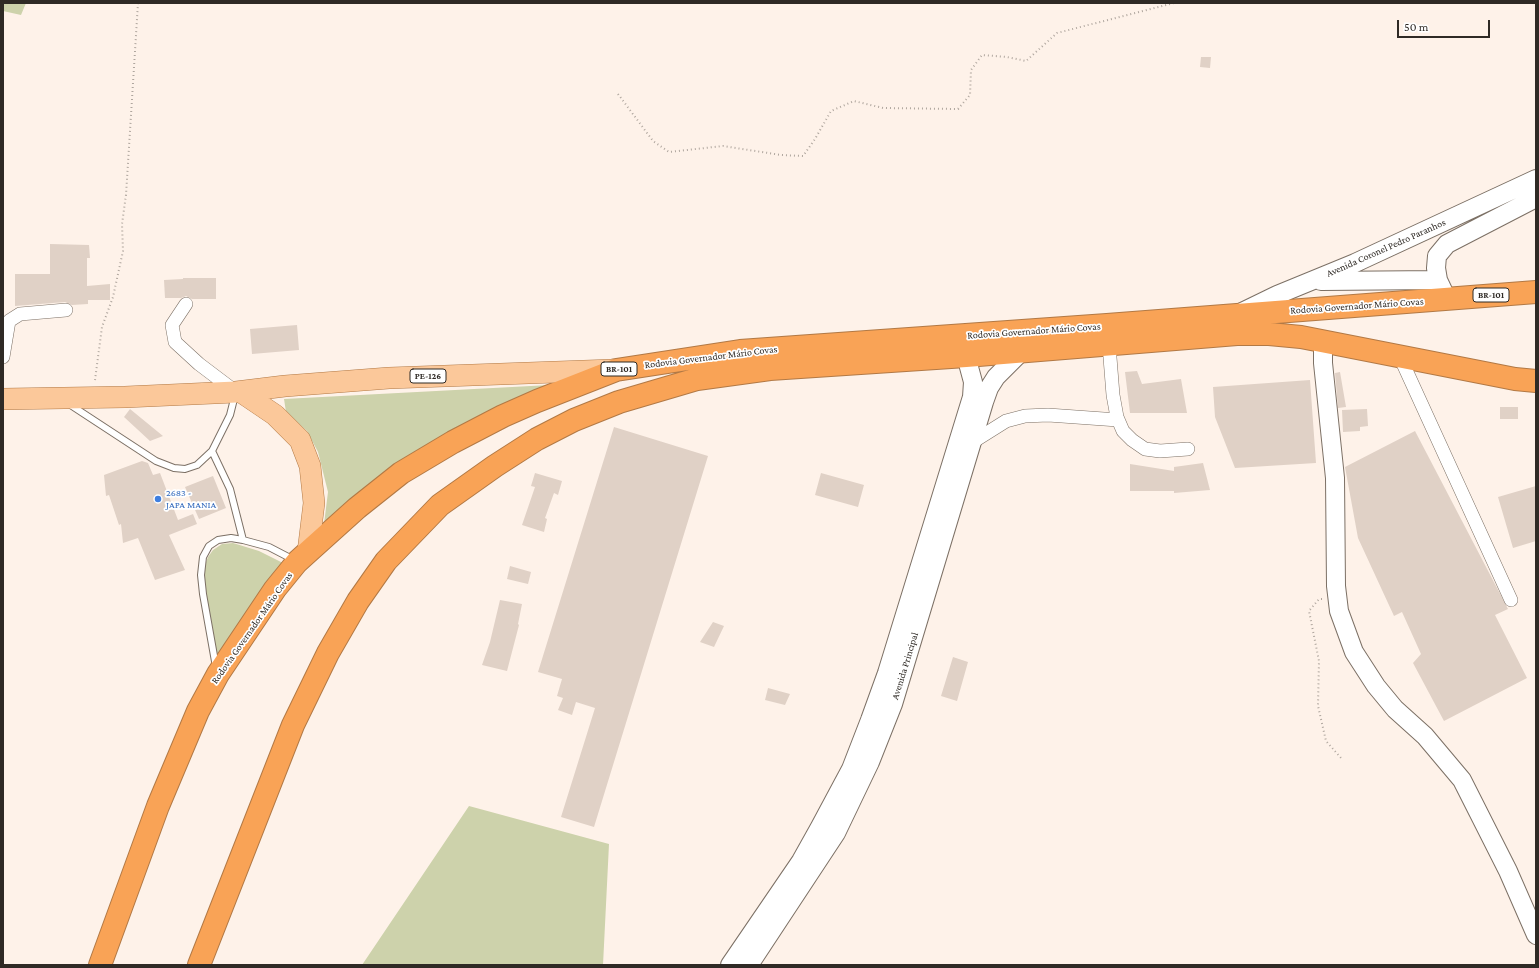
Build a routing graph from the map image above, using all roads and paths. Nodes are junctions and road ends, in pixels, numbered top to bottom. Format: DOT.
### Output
graph roads {
  1 [pos="138,3"];
  2 [pos="1174,3"];
  3 [pos="618,94"];
  4 [pos="1536,179"];
  5 [pos="1536,198"];
  6 [pos="1310,281"];
  7 [pos="1442,289"];
  8 [pos="1536,292"];
  9 [pos="186,304"];
  10 [pos="66,310"];
  11 [pos="1235,315"];
  12 [pos="1323,342"];
  13 [pos="1109,345"];
  14 [pos="1021,352"];
  15 [pos="966,356"];
  16 [pos="3,357"];
  17 [pos="1400,357"];
  18 [pos="616,370"];
  19 [pos="1536,381"];
  20 [pos="238,392"];
  21 [pos="59,398"];
  22 [pos="94,398"];
  23 [pos="3,399"];
  24 [pos="1118,420"];
  25 [pos="1188,449"];
  26 [pos="964,450"];
  27 [pos="212,451"];
  28 [pos="243,540"];
  29 [pos="303,557"];
  30 [pos="1337,597"];
  31 [pos="1511,600"];
  32 [pos="218,674"];
  33 [pos="1342,759"];
  34 [pos="1536,934"];
  35 [pos="103,962"];
  36 [pos="199,965"];
  37 [pos="730,965"];
  38 [pos="749,965"];
  1 -- 22 [label="path"];
  2 -- 3 [label="path"];
  4 -- 6 [label="street, Avenida Coronel Pedro Paranhos"];
  5 -- 7 [label="street, Avenida Coronel Pedro Paranhos"];
  6 -- 7 [label="street"];
  6 -- 11 [label="street, Avenida Coronel Pedro Paranhos"];
  7 -- 8 [label="highway, Rodovia Governador Mário Covas / BR-101"];
  7 -- 11 [label="highway, Rodovia Governador Mário Covas / BR-101"];
  9 -- 20 [label="street"];
  10 -- 16 [label="street"];
  11 -- 18 [label="highway, Rodovia Governador Mário Covas / BR-101"];
  12 -- 13 [label="highway, Rodovia Governador Mário Covas"];
  12 -- 17 [label="highway, Rodovia Governador Mário Covas"];
  12 -- 30 [label="street"];
  13 -- 14 [label="highway, Rodovia Governador Mário Covas"];
  13 -- 24 [label="street"];
  14 -- 15 [label="highway, Rodovia Governador Mário Covas"];
  14 -- 26 [label="street, Avenida Principal"];
  15 -- 26 [label="street, Avenida Principal"];
  15 -- 36 [label="highway, Rodovia Governador Mário Covas"];
  17 -- 19 [label="highway, Rodovia Governador Mário Covas"];
  17 -- 31 [label="street"];
  18 -- 20 [label="main road, PE-126"];
  18 -- 29 [label="highway, Rodovia Governador Mário Covas / BR-101"];
  20 -- 22 [label="main road, PE-126"];
  20 -- 27 [label="lane"];
  20 -- 29 [label="main road"];
  21 -- 22 [label="main road, PE-126"];
  21 -- 23 [label="main road, PE-126"];
  21 -- 27 [label="lane"];
  24 -- 25 [label="street"];
  24 -- 26 [label="street"];
  26 -- 37 [label="street, Avenida Principal"];
  26 -- 38 [label="street, Avenida Principal"];
  27 -- 28 [label="lane"];
  28 -- 29 [label="lane"];
  28 -- 32 [label="lane"];
  29 -- 32 [label="highway, Rodovia Governador Mário Covas / BR-101"];
  30 -- 33 [label="path"];
  30 -- 34 [label="street"];
  32 -- 35 [label="highway, Rodovia Governador Mário Covas / BR-101"];
}
